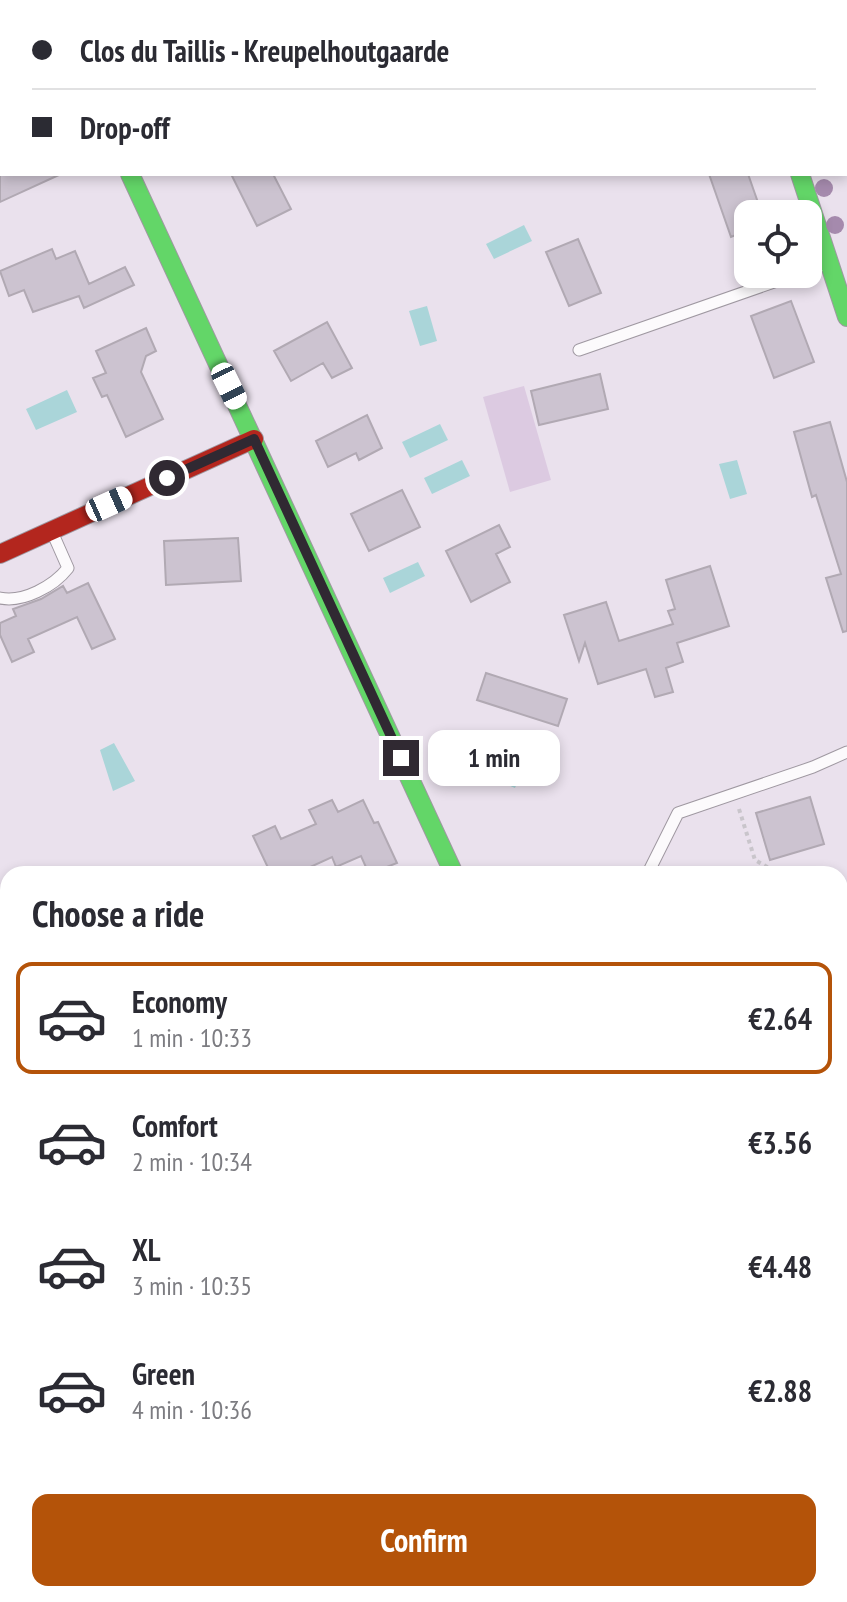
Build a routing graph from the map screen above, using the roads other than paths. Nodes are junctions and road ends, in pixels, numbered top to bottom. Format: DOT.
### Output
graph roads {
  1 [pos="131,176"];
  2 [pos="801,176"];
  3 [pos="829,263"];
  4 [pos="822,265"];
  5 [pos="757,288"];
  6 [pos="847,317"];
  7 [pos="579,350"];
  8 [pos="254,439"];
  9 [pos="51,530"];
  10 [pos="0,554"];
  11 [pos="0,598"];
  12 [pos="847,752"];
  13 [pos="450,866"];
  14 [pos="652,866"];
  1 -- 8 [label="street"];
  2 -- 3 [label="street"];
  3 -- 4 [label="lane"];
  3 -- 6 [label="street"];
  5 -- 7 [label="lane"];
  8 -- 9 [label="street"];
  8 -- 13 [label="street"];
  9 -- 10 [label="street"];
  9 -- 11 [label="lane"];
  12 -- 14 [label="lane"];
}
